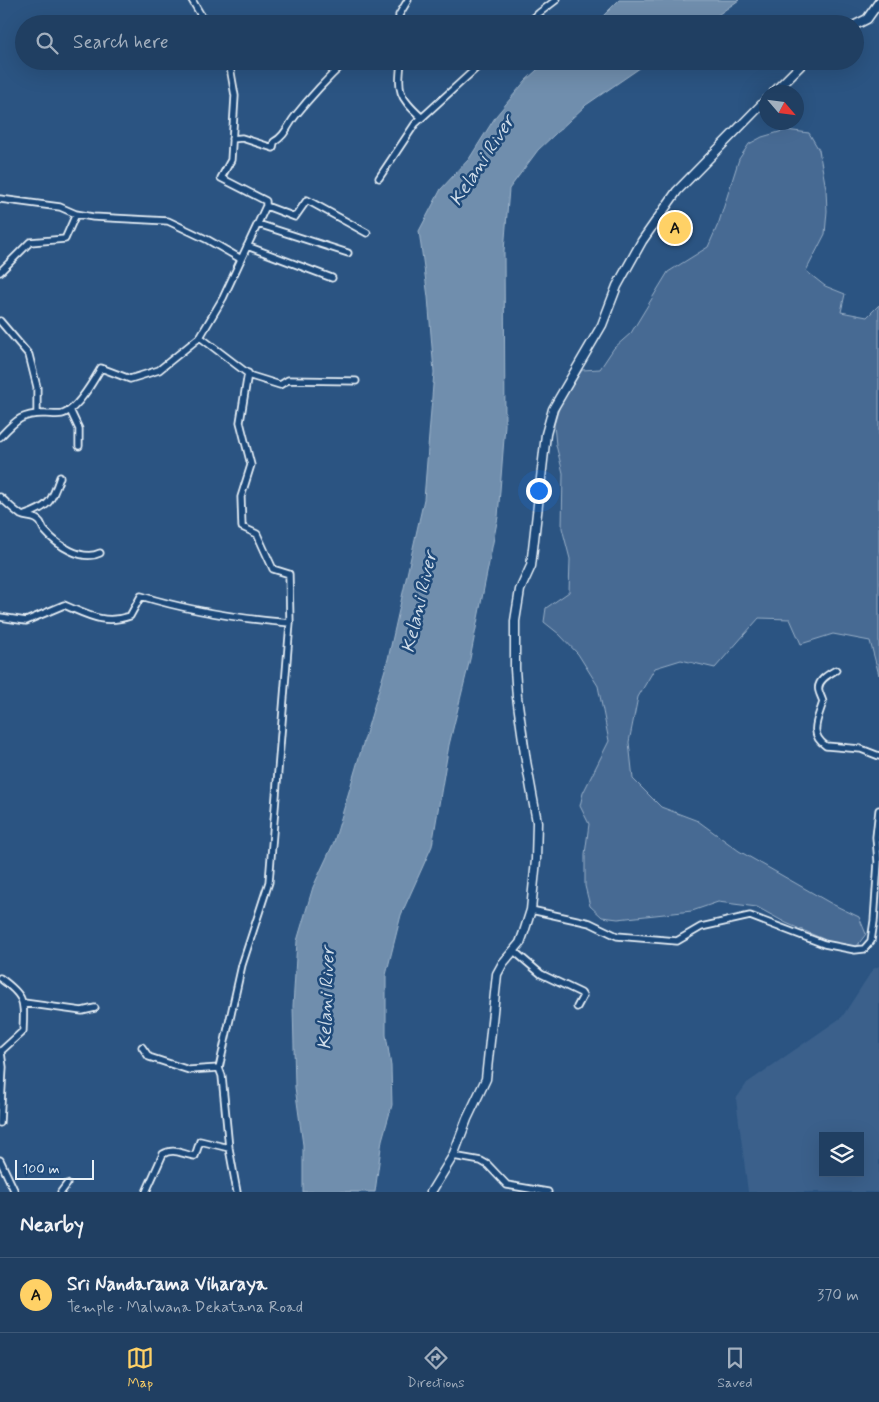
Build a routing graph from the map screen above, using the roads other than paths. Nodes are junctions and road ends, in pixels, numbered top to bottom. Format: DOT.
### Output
graph roads {
  1 [pos="192,0"];
  2 [pos="408,0"];
  3 [pos="556,0"];
  4 [pos="879,2"];
  5 [pos="201,15"];
  6 [pos="400,15"];
  7 [pos="536,15"];
  8 [pos="864,20"];
  9 [pos="231,70"];
  10 [pos="336,70"];
  11 [pos="401,70"];
  12 [pos="474,70"];
  13 [pos="796,70"];
  14 [pos="781,85"];
  15 [pos="759,107"];
  16 [pos="421,117"];
  17 [pos="232,140"];
  18 [pos="379,178"];
  19 [pos="0,199"];
  20 [pos="266,206"];
  21 [pos="76,214"];
  22 [pos="258,224"];
  23 [pos="367,233"];
  24 [pos="247,246"];
  25 [pos="348,253"];
  26 [pos="241,259"];
  27 [pos="0,272"];
  28 [pos="332,278"];
  29 [pos="0,321"];
  30 [pos="200,337"];
  31 [pos="248,373"];
  32 [pos="356,381"];
  33 [pos="70,410"];
  34 [pos="37,414"];
  35 [pos="0,436"];
  36 [pos="79,446"];
  37 [pos="60,476"];
  38 [pos="0,497"];
  39 [pos="23,516"];
  40 [pos="100,553"];
  41 [pos="0,617"];
  42 [pos="290,623"];
  43 [pos="836,670"];
  44 [pos="879,756"];
  45 [pos="879,810"];
  46 [pos="531,910"];
  47 [pos="514,952"];
  48 [pos="0,978"];
  49 [pos="24,1003"];
  50 [pos="577,1007"];
  51 [pos="95,1008"];
  52 [pos="142,1046"];
  53 [pos="0,1052"];
  54 [pos="219,1068"];
  55 [pos="0,1123"];
  56 [pos="229,1148"];
  57 [pos="453,1156"];
  58 [pos="0,1160"];
  59 [pos="68,1184"];
  60 [pos="15,1192"];
  61 [pos="61,1192"];
  62 [pos="146,1192"];
  63 [pos="237,1192"];
  64 [pos="431,1192"];
  65 [pos="548,1192"];
  1 -- 5 [label="street"];
  2 -- 6 [label="street"];
  3 -- 7 [label="street"];
  4 -- 8 [label="main road"];
  9 -- 17 [label="street"];
  10 -- 17 [label="street"];
  11 -- 16 [label="street"];
  12 -- 16 [label="street"];
  13 -- 14 [label="main road"];
  15 -- 46 [label="main road"];
  16 -- 18 [label="street"];
  17 -- 20 [label="street"];
  19 -- 21 [label="street"];
  20 -- 22 [label="street"];
  20 -- 23 [label="street"];
  21 -- 26 [label="street"];
  21 -- 27 [label="street"];
  22 -- 24 [label="street"];
  22 -- 25 [label="street"];
  24 -- 26 [label="street"];
  24 -- 28 [label="street"];
  26 -- 30 [label="street"];
  29 -- 34 [label="street"];
  30 -- 31 [label="street"];
  30 -- 33 [label="street"];
  31 -- 32 [label="street"];
  31 -- 42 [label="street"];
  33 -- 34 [label="street"];
  33 -- 36 [label="street"];
  34 -- 35 [label="street"];
  37 -- 39 [label="street"];
  38 -- 39 [label="street"];
  39 -- 40 [label="street"];
  41 -- 42 [label="street"];
  42 -- 54 [label="street"];
  43 -- 44 [label="street"];
  45 -- 46 [label="street"];
  46 -- 47 [label="main road"];
  47 -- 50 [label="street"];
  47 -- 57 [label="main road"];
  48 -- 49 [label="street"];
  49 -- 51 [label="street"];
  49 -- 53 [label="street"];
  52 -- 54 [label="street"];
  53 -- 55 [label="street"];
  54 -- 56 [label="street"];
  56 -- 62 [label="street"];
  56 -- 63 [label="street"];
  57 -- 64 [label="main road"];
  57 -- 65 [label="street"];
  58 -- 60 [label="street"];
  59 -- 61 [label="street"];
}
